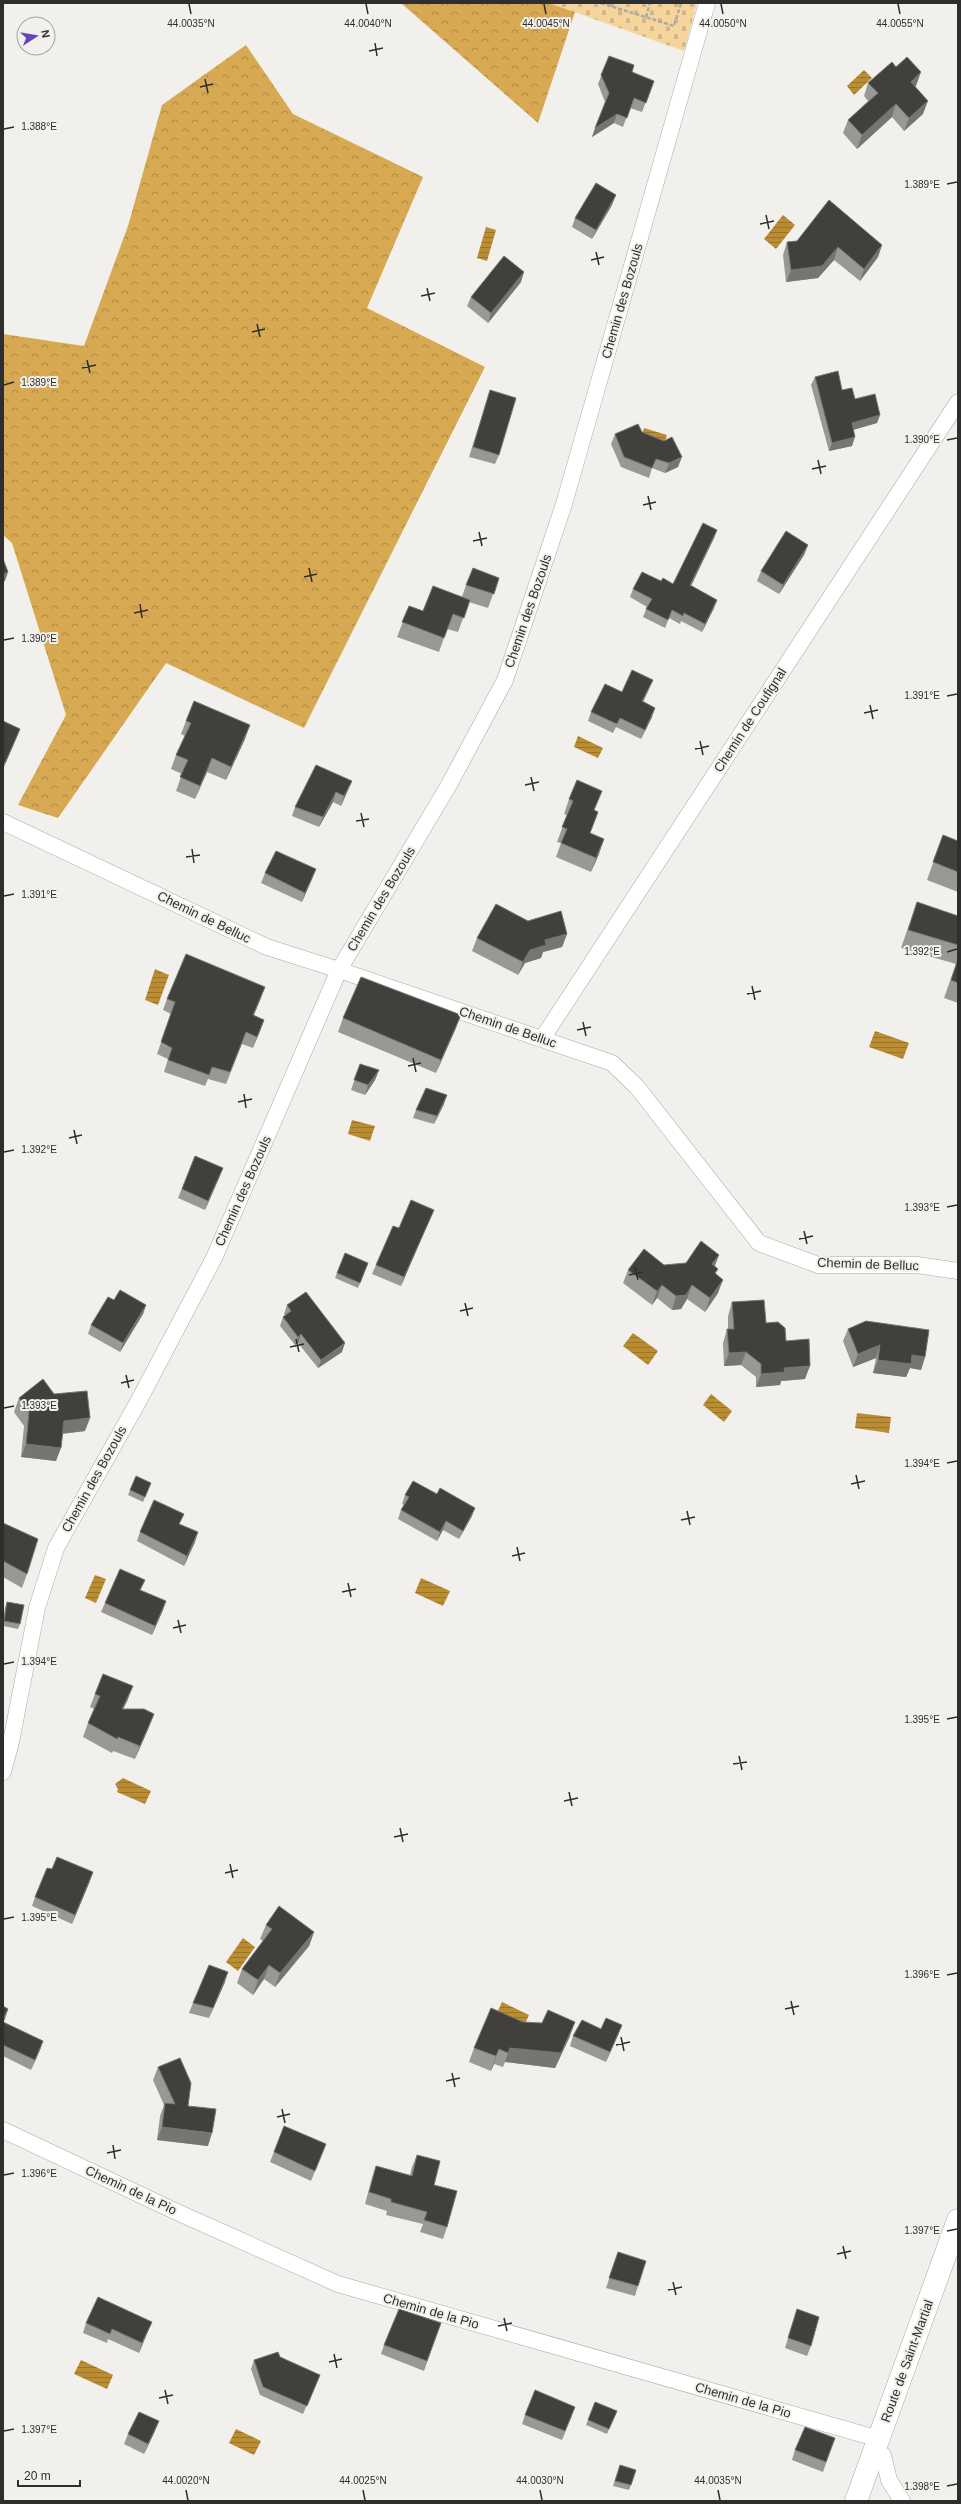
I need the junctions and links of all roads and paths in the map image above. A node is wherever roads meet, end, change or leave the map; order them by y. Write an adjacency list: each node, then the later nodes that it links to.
1 (602, 3): 5 (path)
2 (650, 3): 6 (path)
3 (681, 3): 6 (path)
4 (707, 3): 9 (street, Chemin des Bozouls)
5 (612, 5): 6 (path)
6 (646, 17)
7 (958, 402): 10 (street, Chemin de Coufignal)
8 (3, 822): 9 (street, Chemin de Belluc)
9 (339, 970): 10 (street, Chemin de Belluc); 12 (street, Chemin des Bozouls)
10 (542, 1039): 11 (street, Chemin de Belluc)
11 (958, 1271)
12 (3, 1772)
13 (3, 2130): 15 (street, Chemin de la Pio)
14 (958, 2220): 15 (main road, Route de Saint-Martial)
15 (877, 2446): 16 (main road, Route de Saint-Martial); 17 (street)
16 (856, 2501)
17 (902, 2501)

